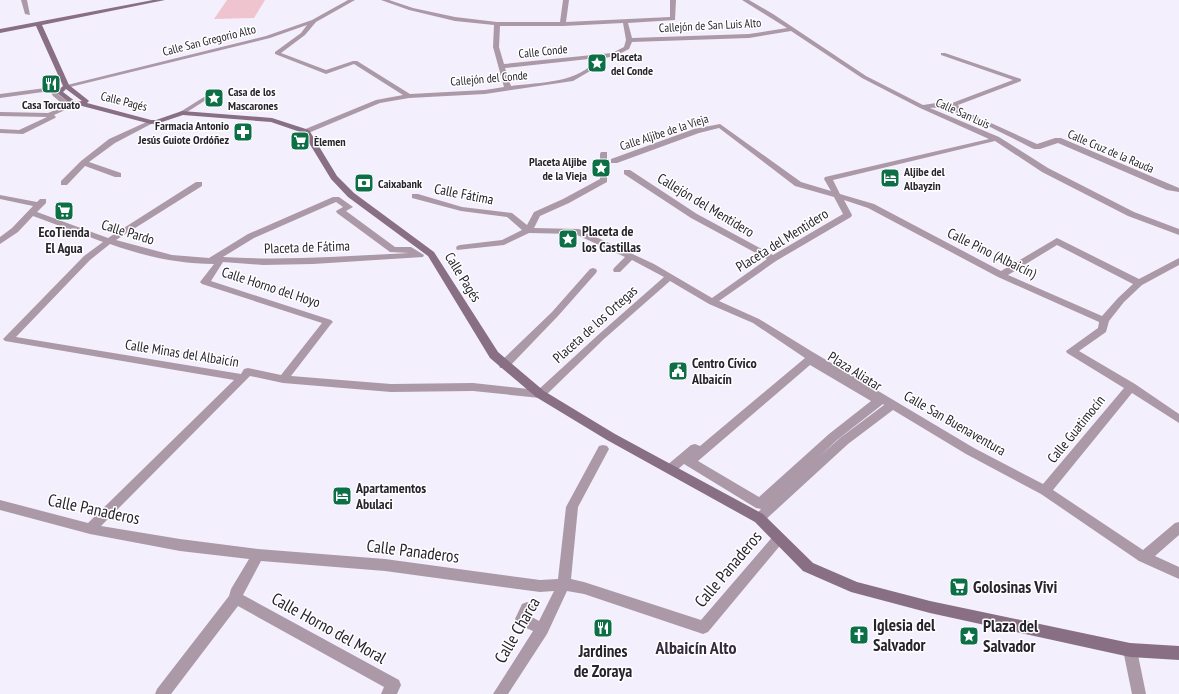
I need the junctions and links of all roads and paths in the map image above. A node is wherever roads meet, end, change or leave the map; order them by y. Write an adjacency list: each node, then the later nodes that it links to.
1 (24, 0): 8 (street)
2 (162, 0): 13 (street)
3 (352, 0): 9 (street, Calle San Gregorio Alto)
4 (384, 0): 11 (street)
5 (566, 0): 12 (street)
6 (673, 0): 10 (street)
7 (745, 0): 14 (street, Calle San Luis)
8 (28, 14)
9 (314, 21): 20 (street, Calle San Gregorio Alto); 23 (street)
10 (625, 21): 12 (street); 16 (street)
11 (497, 24): 12 (street); 19 (street)
12 (563, 24)
13 (39, 25): 15 (street); 20 (street, Calle Pagés)
14 (792, 30): 16 (street, Callejón de San Luis Alto); 26 (street, Calle San Luis)
15 (0, 31)
16 (629, 40): 18 (street)
17 (944, 54): 27 (street)
18 (603, 56): 19 (street, Calle Conde); 21 (street, Callejón del Conde)
19 (502, 66): 21 (street)
20 (66, 86): 25 (street, Calle Pagés); 25 (street, Calle Pagés)
21 (508, 89): 23 (street, Callejón del Conde)
22 (0, 96): 29 (street)
23 (409, 96): 32 (street, Callejón del Conde)
24 (206, 98): 28 (street, Calle Pagés)
25 (82, 104): 30 (street, Calle Pagés); 31 (street)
26 (922, 107): 27 (street, Calle Cruz de la Rauda); 33 (street, Calle San Luis)
27 (958, 110): 42 (street, Calle Cruz de la Rauda)
28 (182, 113): 30 (street, Calle Pagés); 32 (street, Calle Pagés)
29 (0, 114)
30 (151, 122): 36 (street)
31 (0, 131)
32 (306, 132): 65 (street, Calle Pagés)
33 (996, 139): 43 (street, Placeta del Mentidero); 49 (street, Calle San Luis)
34 (604, 154): 48 (street)
35 (614, 161): 41 (street, Calle Aljibe de la Vieja)
36 (84, 163): 38 (street); 39 (street)
37 (627, 172): 54 (street, Callejón del Mentidero)
38 (118, 175)
39 (64, 183)
40 (198, 184): 51 (street)
41 (798, 184): 43 (street, Placeta del Mentidero)
42 (1179, 190)
43 (836, 195): 46 (street, Placeta del Mentidero); 54 (street, Placeta del Mentidero)
44 (415, 196): 48 (street, Calle Fátima)
45 (0, 197): 47 (street)
46 (871, 206): 59 (street, Calle Pino (Albaicín))
47 (31, 213): 50 (street); 51 (street, Calle Pardo)
48 (528, 230): 52 (street); 53 (street)
49 (1179, 232)
50 (0, 241)
51 (109, 241): 55 (street, Calle Pardo); 66 (street, Calle Minas del Albaicín)
52 (460, 248)
53 (631, 256): 57 (street); 60 (street, Calle San Buenaventura)
54 (773, 259): 62 (street, Placeta del Mentidero)
55 (220, 260): 55 (street, Placeta de Fátima); 67 (street, Calle Horno del Hoyo)
56 (1179, 261): 61 (street)
57 (617, 270)
58 (593, 271): 65 (street)
59 (1001, 275): 61 (street); 63 (street, Calle Pino (Albaicín))
60 (670, 277): 62 (street, Calle San Buenaventura); 69 (street, Placeta de los Ortegas)
61 (1140, 283): 63 (street)
62 (712, 302): 64 (street, Calle San Buenaventura)
63 (1104, 320): 68 (street)
64 (807, 354): 70 (street, Calle San Buenaventura); 74 (street, Plaza Aliatar)
65 (504, 365): 69 (street, Calle Pagés)
66 (243, 378): 67 (street, Calle Minas del Albaicín); 79 (street)
67 (284, 379): 69 (street, Calle Minas del Albaicín)
68 (1131, 387): 71 (street); 75 (street, Calle Guatimocín)
69 (540, 394): 74 (street, Calle Pagés)
70 (893, 404): 75 (street, Calle San Buenaventura); 77 (street, Plaza Aliatar)
71 (1179, 419)
72 (602, 449): 84 (street)
73 (689, 462): 73 (street, Plaza Aliatar)
74 (670, 469): 77 (street)
75 (1045, 491): 82 (street, Calle San Buenaventura)
76 (0, 506): 79 (street, Calle Panaderos)
77 (760, 518): 80 (street)
78 (1179, 527): 82 (street)
79 (90, 529): 81 (street, Calle Panaderos)
80 (778, 538): 84 (street, Calle Panaderos); 88 (street)
81 (258, 555): 84 (street, Calle Panaderos); 85 (street)
82 (1144, 557): 83 (street, Calle San Buenaventura)
83 (1179, 573)
84 (564, 584): 87 (street, Calle Charca)
85 (236, 598): 90 (street); 91 (street, Calle Horno del Moral)
86 (527, 608): 87 (street)
87 (542, 629): 92 (street, Calle Charca)
88 (1130, 650): 89 (street); 93 (street)
89 (1179, 653)
90 (162, 694)
91 (388, 694)
92 (500, 694)
93 (1140, 694)

